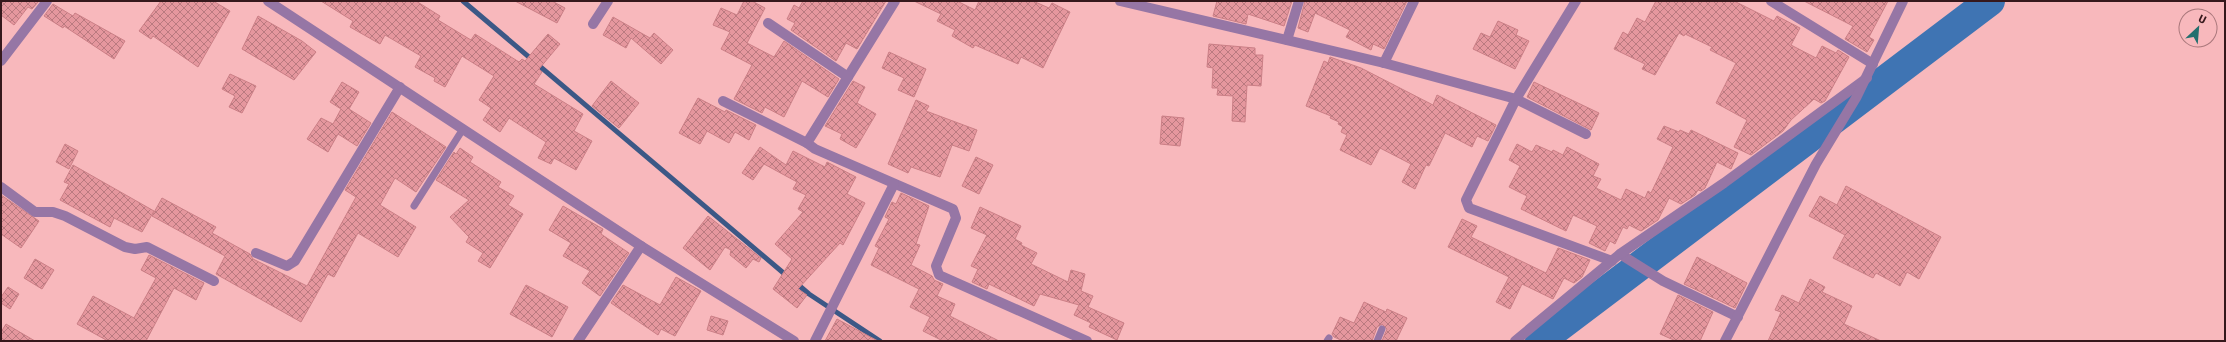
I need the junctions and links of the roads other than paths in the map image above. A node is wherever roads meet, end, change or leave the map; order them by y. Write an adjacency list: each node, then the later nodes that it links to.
1 (47, 1): 14 (street)
2 (268, 1): 19 (street)
3 (608, 1): 12 (street)
4 (895, 1): 17 (street)
5 (1120, 1): 13 (street)
6 (1299, 1): 13 (street)
7 (1414, 1): 15 (street)
8 (1576, 1): 20 (street)
9 (1771, 1): 16 (street)
10 (1903, 1): 16 (street)
11 (768, 23): 17 (street)
12 (593, 24)
13 (1287, 40): 15 (street)
14 (1, 61)
15 (1384, 63): 20 (street)
16 (1873, 64): 18 (street)
17 (848, 77): 24 (street)
18 (1867, 78): 30 (street); 32 (street)
19 (400, 87): 22 (street); 29 (street)
20 (1516, 99): 23 (street); 30 (street)
21 (723, 101): 24 (street)
22 (462, 129): 27 (lane); 28 (street)
23 (1586, 134)
24 (808, 143): 25 (street)
25 (894, 184): 36 (street); 37 (street)
26 (1, 188): 31 (street)
27 (414, 206)
28 (641, 246): 34 (street); 35 (street)
29 (256, 253)
30 (1616, 258): 32 (street); 39 (street)
31 (214, 281)
32 (1738, 317): 40 (street)
33 (1382, 329): 38 (lane)
34 (578, 341)
35 (794, 341)
36 (815, 341)
37 (1087, 341)
38 (1377, 341)
39 (1515, 341)
40 (1725, 341)

